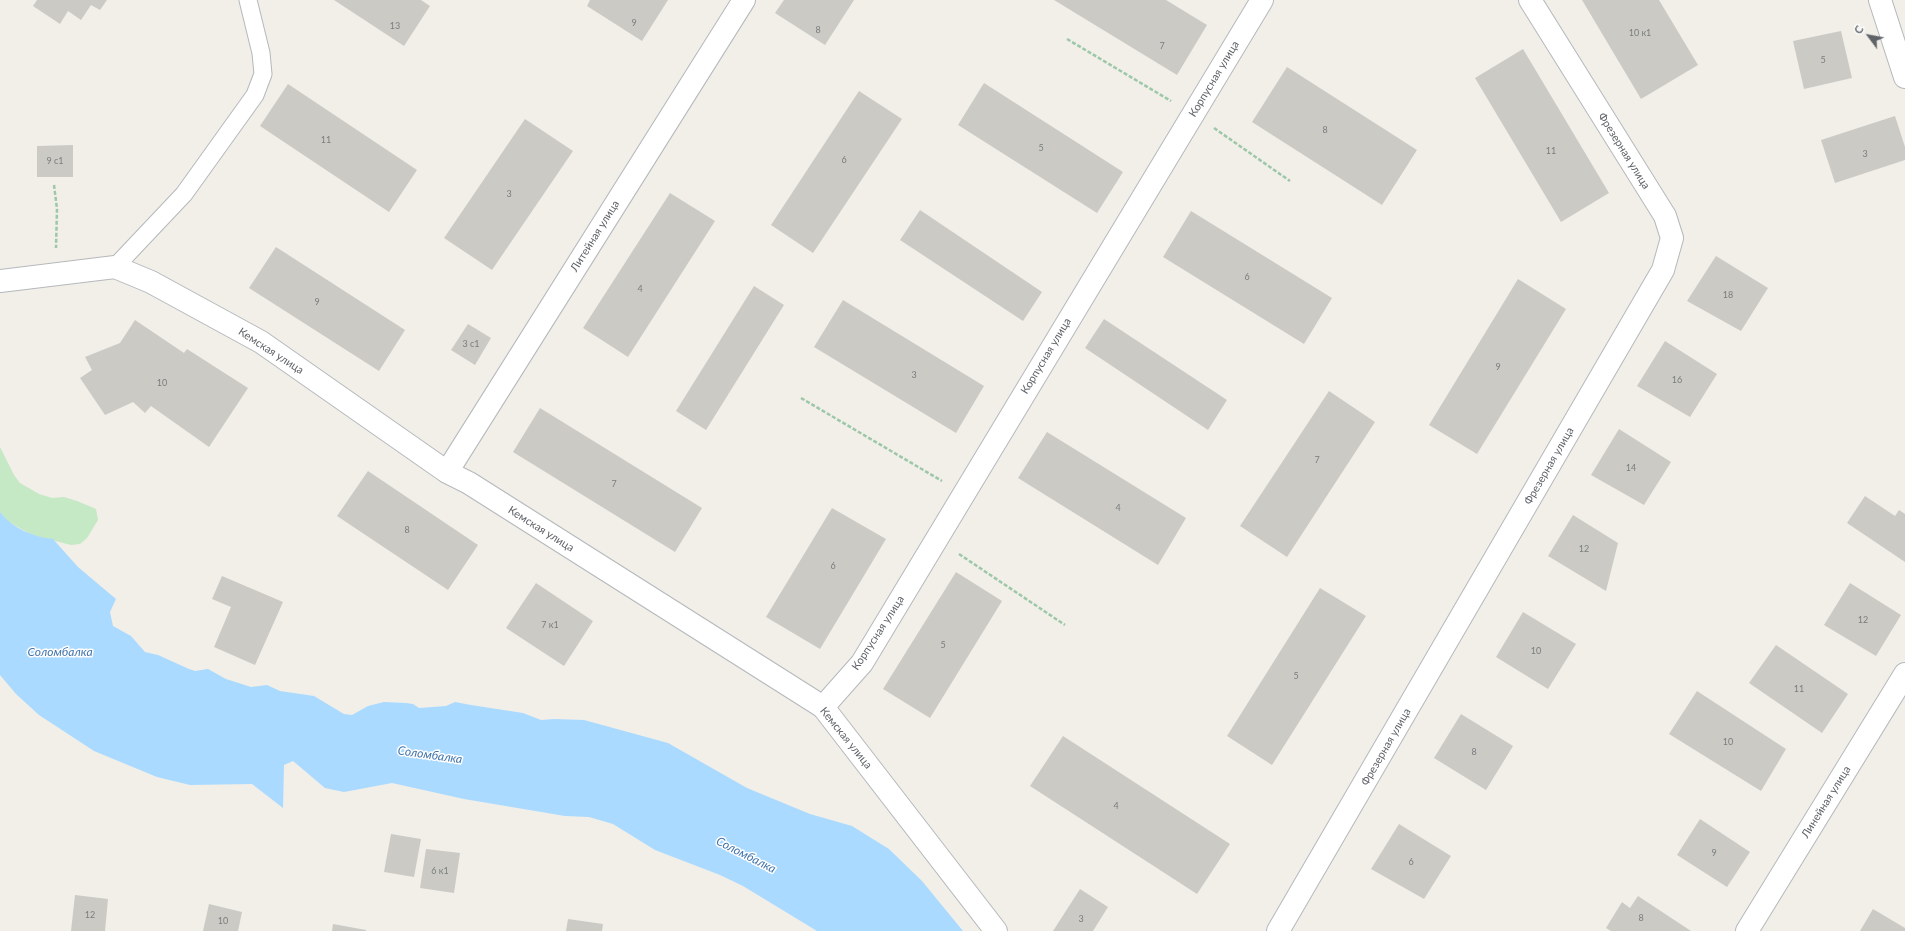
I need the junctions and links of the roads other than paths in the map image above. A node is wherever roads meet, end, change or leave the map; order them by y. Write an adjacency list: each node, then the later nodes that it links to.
1 (248, 0): 7 (lane)
2 (744, 0): 9 (street, Литейная улица)
3 (1262, 0): 11 (street, Корпусная улица)
4 (1530, 0): 13 (street, Фрезерная улица)
5 (1880, 0): 6 (street)
6 (1905, 77)
7 (115, 267): 8 (street, Кемская улица); 9 (street, Кемская улица)
8 (0, 281)
9 (447, 472): 11 (street, Кемская улица)
10 (1905, 674): 14 (street, Линейная улица)
11 (824, 706): 12 (street, Кемская улица)
12 (996, 931)
13 (1278, 931)
14 (1747, 931)

